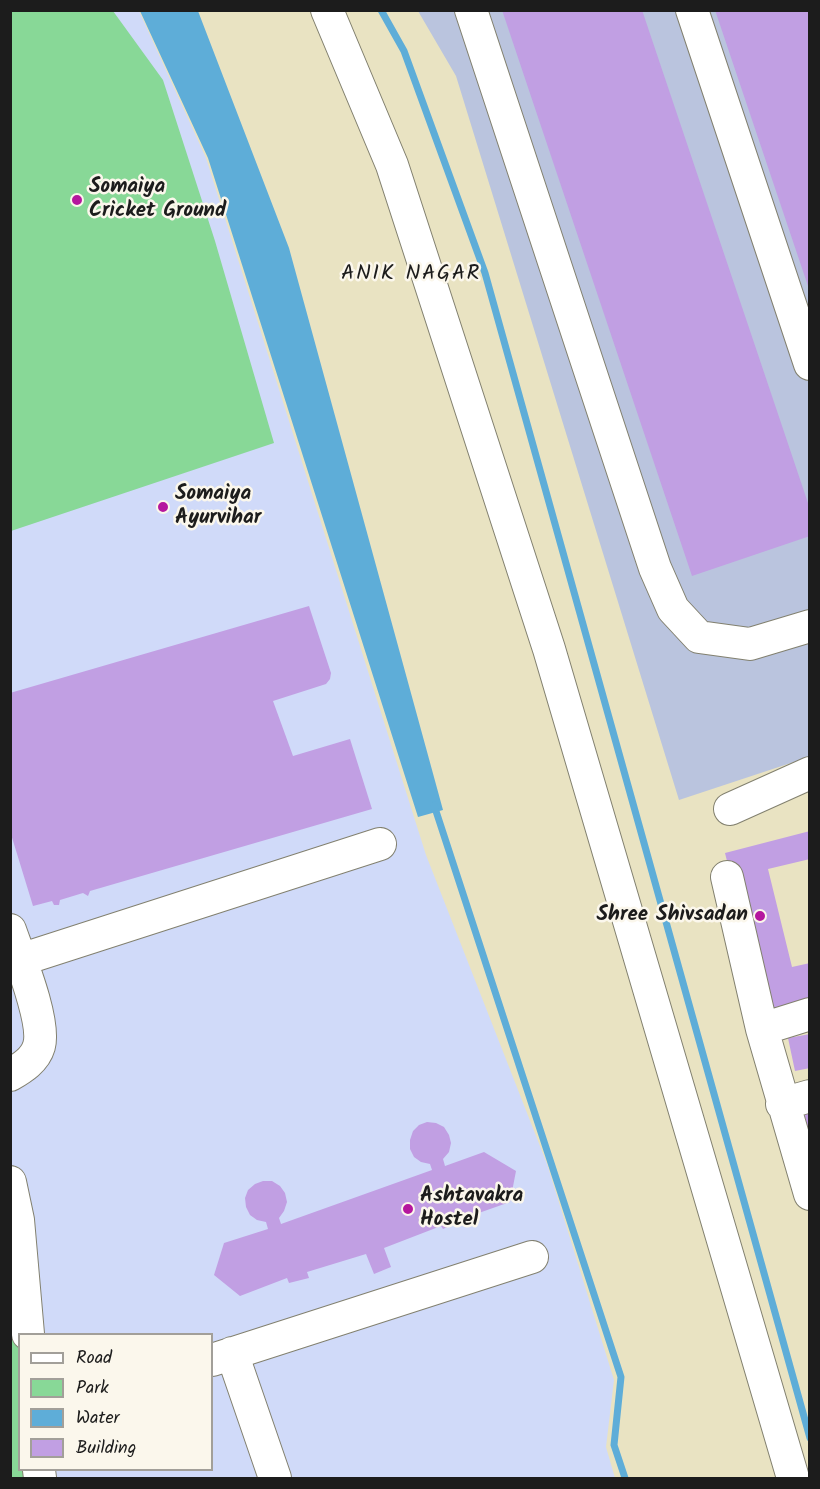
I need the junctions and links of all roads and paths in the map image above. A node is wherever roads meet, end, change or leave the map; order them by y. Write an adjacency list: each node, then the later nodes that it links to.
1 (327, 10): 22 (street)
2 (471, 10): 5 (street)
3 (692, 10): 4 (street)
4 (810, 364)
5 (810, 626)
6 (810, 773): 7 (street)
7 (730, 809)
8 (380, 844): 11 (street)
9 (727, 877): 13 (street)
10 (10, 930): 11 (street)
11 (20, 960): 14 (street)
12 (810, 1014): 13 (street)
13 (762, 1029): 15 (street)
14 (10, 1075)
15 (796, 1100): 17 (street)
16 (10, 1182): 19 (street)
17 (810, 1194)
18 (532, 1257): 20 (street)
19 (28, 1333)
20 (222, 1356): 21 (street)
21 (275, 1479)
22 (793, 1479)

